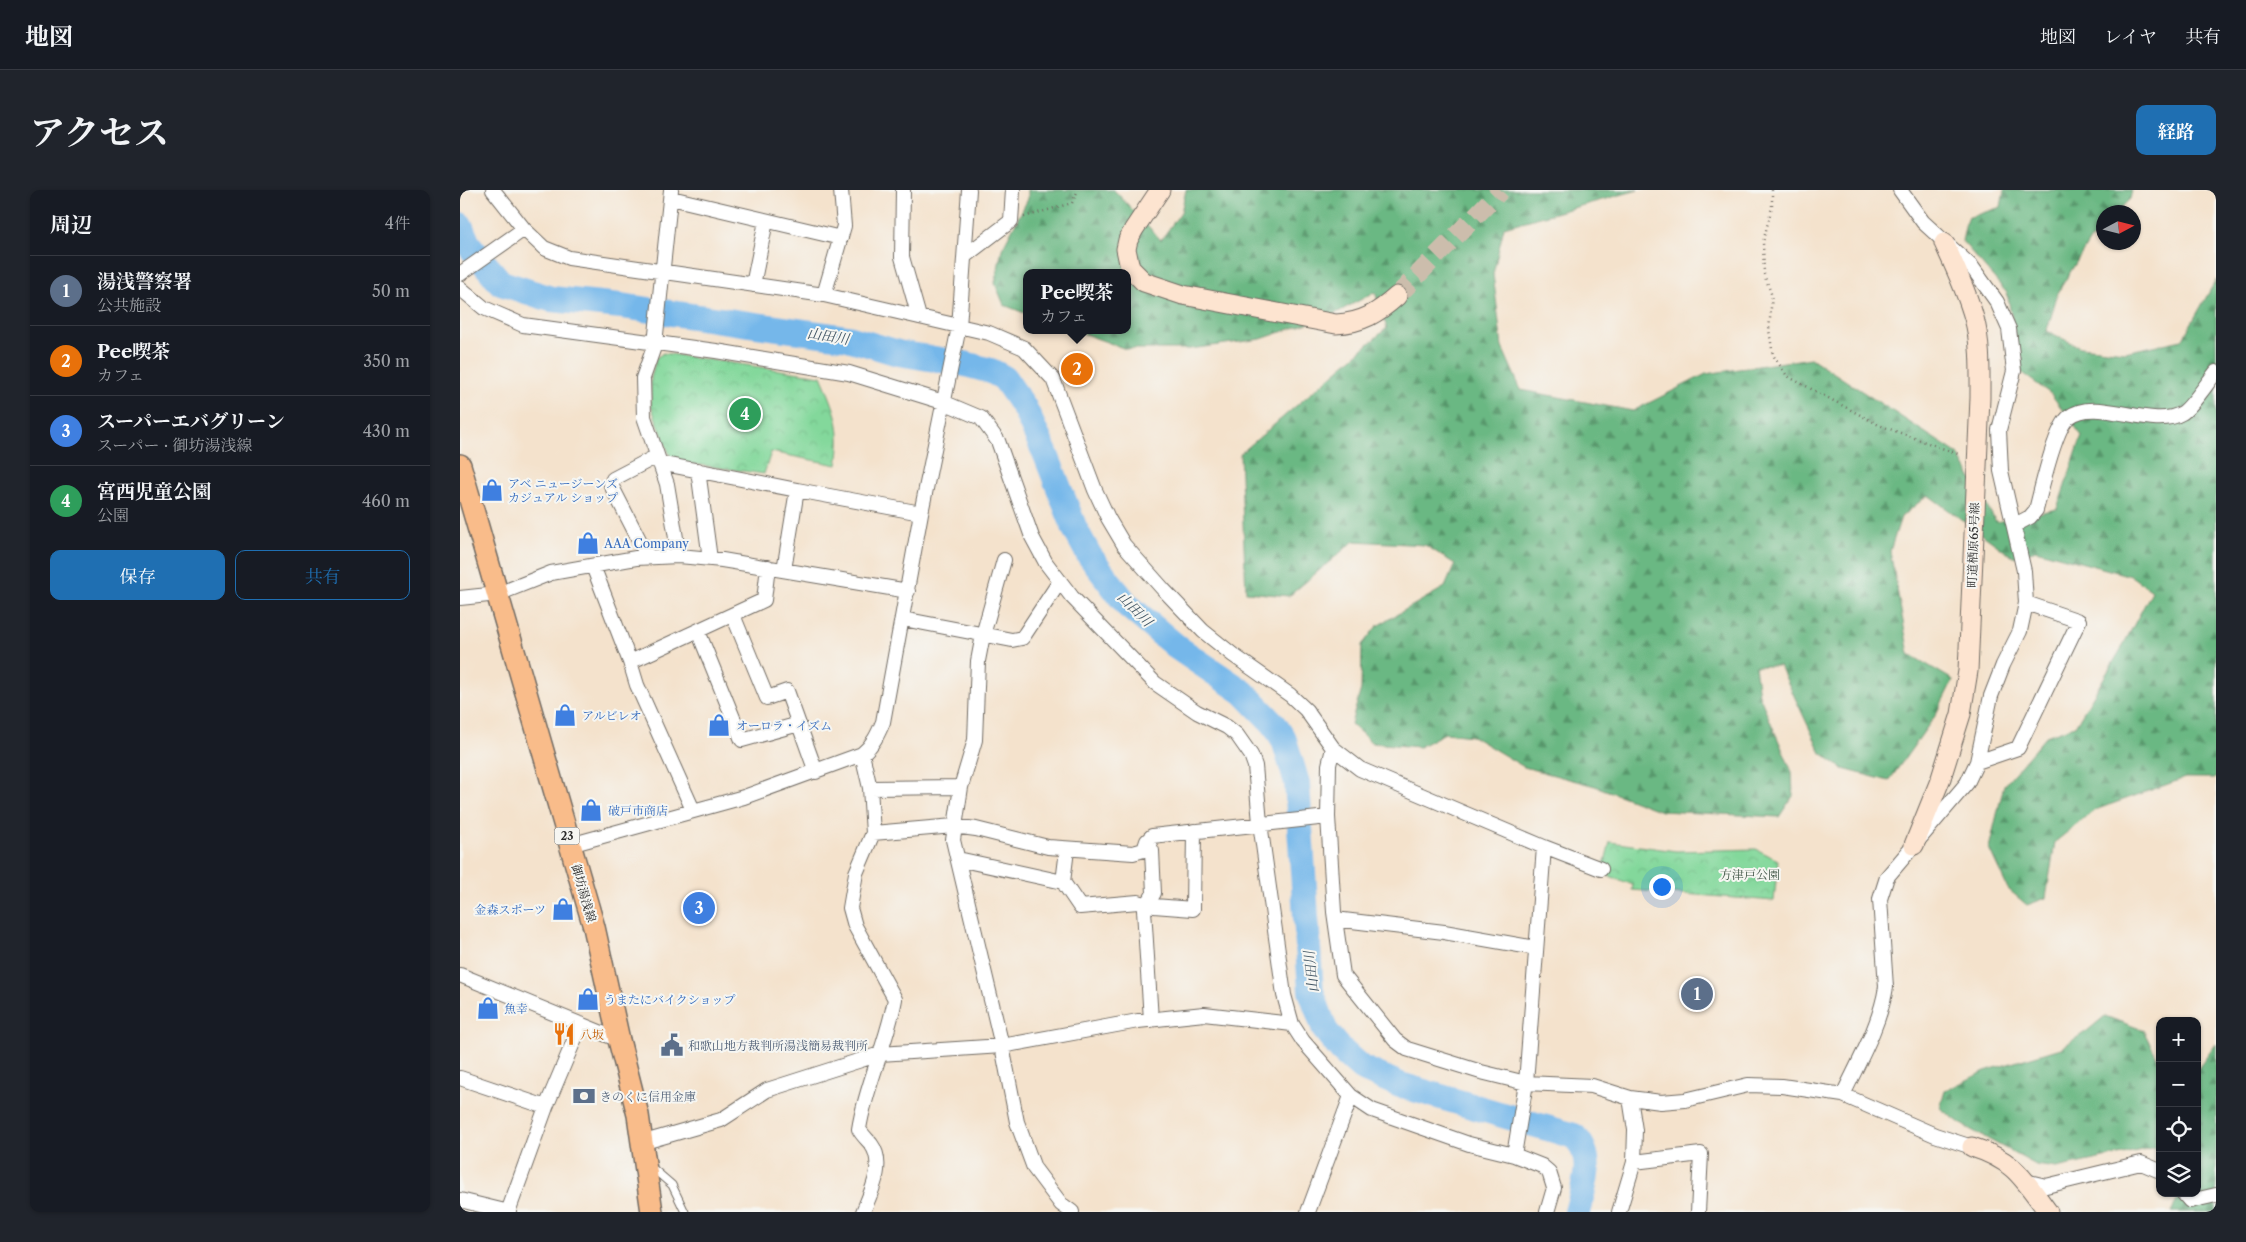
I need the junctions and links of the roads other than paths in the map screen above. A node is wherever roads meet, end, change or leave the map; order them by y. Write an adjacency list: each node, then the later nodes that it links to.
1 (493, 190): 10 (street)
2 (841, 190): 11 (street)
3 (903, 190): 20 (street)
4 (969, 190): 13 (street)
5 (1013, 190): 13 (street)
6 (1160, 190): 19 (street)
7 (1900, 190): 12 (street)
8 (671, 194): 9 (street); 15 (street)
9 (766, 221): 11 (street); 16 (street)
10 (524, 229): 14 (street); 15 (street)
11 (841, 238): 18 (street)
12 (1944, 243): 30 (street); 63 (street, 町道栖原65号線)
13 (965, 256): 21 (street)
14 (462, 272)
15 (662, 277): 16 (street); 22 (street)
16 (753, 285): 18 (street)
17 (460, 288): 22 (street)
18 (824, 295): 20 (street)
19 (1397, 296)
20 (919, 317): 21 (street)
21 (959, 327): 24 (street); 49 (street)
22 (655, 340): 24 (street); 25 (street)
23 (2216, 372): 30 (street)
24 (945, 397): 29 (street); 38 (street)
25 (658, 459): 27 (street); 31 (street); 32 (street)
26 (460, 465): 40 (main road, 御坊湯浅線 / 23)
27 (698, 470): 28 (street); 33 (street)
28 (797, 490): 29 (street); 37 (street)
29 (921, 513): 39 (street)
30 (2015, 525): 42 (street)
31 (679, 556): 32 (street); 33 (street)
32 (648, 557): 35 (street)
33 (710, 559): 36 (street)
34 (1004, 560): 46 (street)
35 (593, 566): 40 (street); 47 (street)
36 (768, 568): 37 (street); 43 (street)
37 (784, 570): 39 (street)
38 (1060, 582): 46 (street); 57 (street)
39 (908, 591): 44 (street)
40 (498, 594): 41 (street); 62 (main road, 御坊湯浅線 / 23)
41 (460, 598)
42 (2026, 604): 51 (street); 51 (street)
43 (733, 615): 45 (street); 48 (street)
44 (904, 619): 46 (street); 50 (street)
45 (698, 631): 47 (street); 48 (street)
46 (983, 635): 53 (street)
47 (630, 662): 55 (street)
48 (799, 724): 52 (street)
49 (1333, 748): 56 (street); 64 (street)
50 (862, 754): 52 (street); 54 (street)
51 (1977, 762): 63 (street)
52 (816, 772): 55 (street)
53 (961, 787): 54 (street); 58 (street)
54 (870, 788): 60 (street)
55 (693, 810): 62 (street)
56 (1324, 817): 57 (street); 70 (street)
57 (1264, 823): 59 (street); 75 (street)
58 (954, 826): 60 (street); 65 (street); 66 (street)
59 (1194, 831): 61 (street); 69 (street)
60 (873, 833): 78 (street)
61 (1147, 841): 65 (street); 69 (street)
62 (570, 845): 76 (main road, 御坊湯浅線 / 23)
63 (1914, 846): 82 (street)
64 (1544, 847): 67 (street); 71 (street)
65 (1067, 850): 68 (street)
66 (958, 859): 68 (street); 77 (street)
67 (1601, 869)
68 (1062, 882): 69 (street)
69 (1146, 904): 73 (street)
70 (1335, 918): 71 (street); 80 (street)
71 (1536, 948): 80 (street)
72 (460, 975): 74 (street)
73 (1151, 1020): 75 (street); 77 (street)
74 (581, 1024): 76 (street); 84 (street)
75 (1292, 1024): 81 (street)
76 (619, 1040): 87 (main road, 御坊湯浅線 / 23)
77 (1002, 1046): 78 (street); 98 (street)
78 (880, 1054): 87 (street); 97 (street)
79 (460, 1078): 84 (street)
80 (1525, 1089): 83 (street); 86 (street)
81 (1351, 1096): 86 (street); 99 (street)
82 (1843, 1096): 83 (street); 85 (street)
83 (1630, 1098): 88 (street)
84 (546, 1107): 94 (street)
85 (1972, 1147): 90 (street)
86 (1515, 1149): 100 (street)
87 (642, 1152): 95 (main road, 御坊湯浅線 / 23); 96 (lane)
88 (1634, 1162): 101 (street); 102 (street)
89 (2156, 1170): 90 (street)
90 (2025, 1181): 103 (street)
91 (2216, 1195): 92 (street)
92 (2186, 1197)
93 (460, 1200): 94 (street)
94 (508, 1212)
95 (652, 1212)
96 (685, 1212)
97 (863, 1212)
98 (1072, 1212)
99 (1308, 1212)
100 (1547, 1212)
101 (1619, 1212)
102 (1698, 1212)
103 (2048, 1212)

